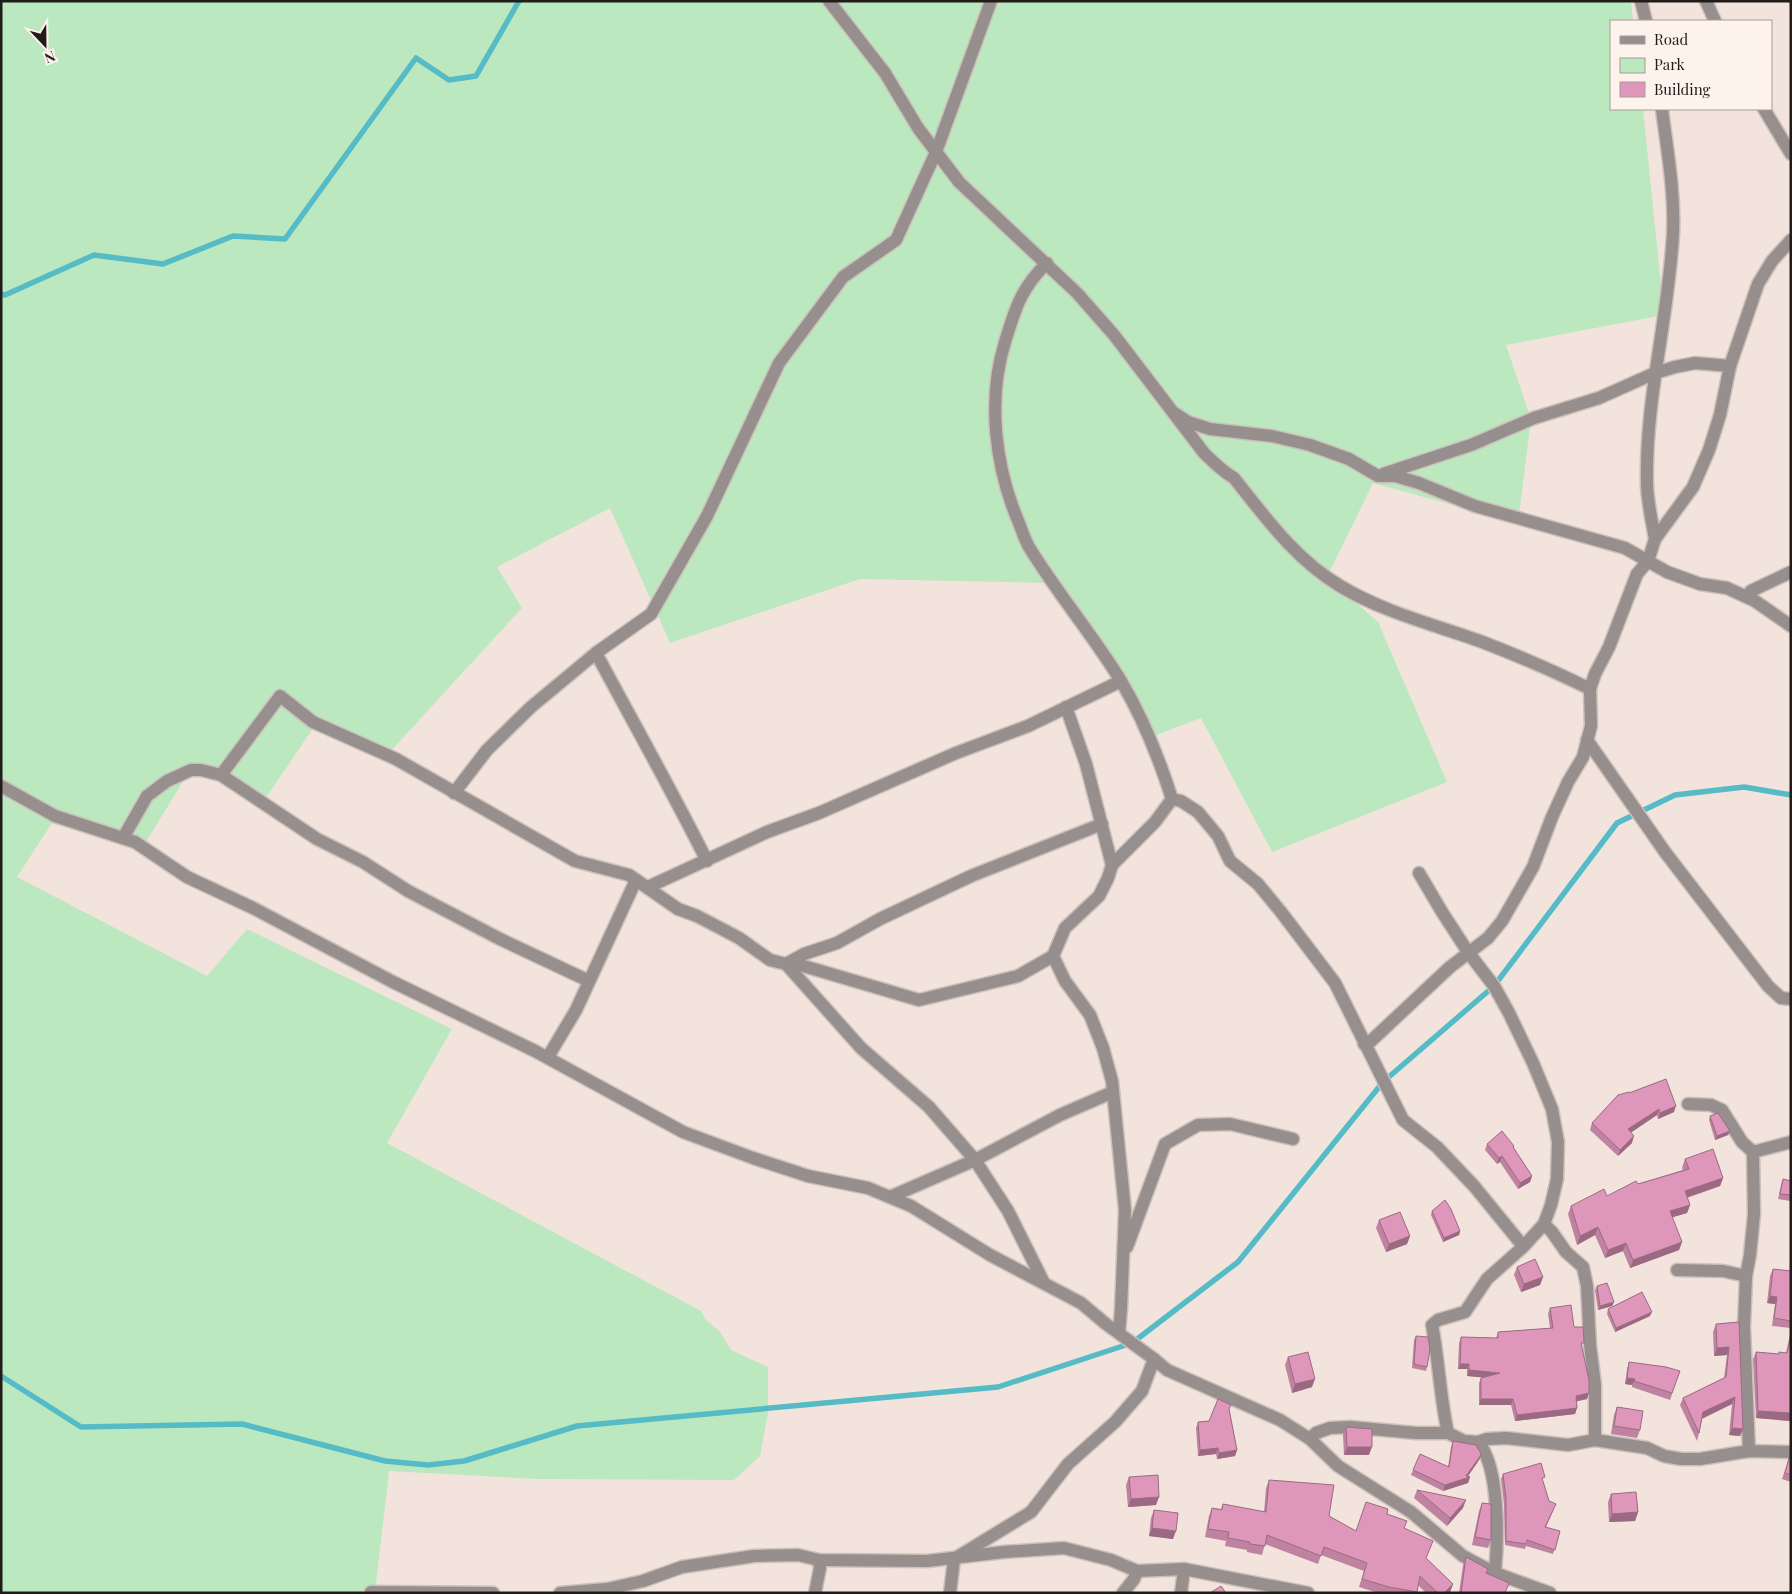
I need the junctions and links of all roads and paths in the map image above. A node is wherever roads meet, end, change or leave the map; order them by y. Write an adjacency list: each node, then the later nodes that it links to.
1 (829, 1): 9 (street)
2 (991, 1): 9 (street)
3 (1641, 1): 5 (street)
4 (1706, 1): 6 (street)
5 (1646, 20)
6 (1715, 20)
7 (1662, 110): 14 (street)
8 (1765, 110): 10 (street)
9 (936, 152): 12 (street); 22 (street)
10 (1791, 154)
11 (1791, 240): 13 (street)
12 (1047, 263): 15 (street); 23 (street)
13 (1730, 366): 14 (street); 17 (street)
14 (1655, 373): 16 (street); 17 (street)
15 (1175, 414): 16 (street); 24 (street)
16 (1378, 476): 18 (street)
17 (1655, 539): 18 (street)
18 (1648, 561): 20 (street); 24 (street)
19 (1791, 572): 20 (street)
20 (1747, 597): 21 (street)
21 (1791, 626)
22 (596, 653): 29 (street); 33 (street)
23 (1121, 681): 25 (street); 30 (street)
24 (1590, 689): 26 (street)
25 (1066, 707): 31 (street); 33 (street)
26 (1587, 740): 38 (street); 42 (street)
27 (221, 775): 29 (street); 32 (street); 41 (street)
28 (1, 786): 32 (street)
29 (454, 793): 36 (street)
30 (1172, 799): 34 (street); 43 (street)
31 (1102, 824): 34 (street); 40 (street)
32 (123, 838): 44 (street)
33 (707, 861): 37 (street)
34 (1112, 865): 39 (street)
35 (1419, 873): 38 (street)
36 (636, 880): 37 (street); 41 (street)
37 (648, 888): 40 (street)
38 (1468, 952): 43 (street); 52 (street)
39 (1053, 956): 40 (street); 45 (street)
40 (788, 963): 50 (street)
41 (589, 981): 44 (street)
42 (1791, 999)
43 (1364, 1044): 53 (street)
44 (548, 1058): 51 (street)
45 (1113, 1092): 50 (street); 54 (street)
46 (1688, 1104): 49 (street)
47 (1294, 1139): 54 (street)
48 (1791, 1142): 49 (street)
49 (1753, 1152): 56 (street)
50 (974, 1160): 51 (street); 57 (street)
51 (890, 1198): 57 (street)
52 (1544, 1224): 53 (street); 62 (street)
53 (1523, 1246): 60 (street)
54 (1123, 1257): 58 (street)
55 (1677, 1270): 56 (street)
56 (1746, 1276): 64 (street)
57 (1044, 1284): 58 (street)
58 (1119, 1333): 59 (street)
59 (1154, 1359): 61 (street); 66 (street)
60 (1448, 1433): 61 (street); 63 (street)
61 (1310, 1439): 70 (street)
62 (1595, 1440): 63 (street); 64 (street)
63 (1478, 1442): 70 (street)
64 (1750, 1451): 65 (street)
65 (1791, 1452)
66 (954, 1559): 67 (street); 69 (street); 76 (street)
67 (819, 1560): 71 (street); 75 (street)
68 (1184, 1568): 69 (street); 78 (street); 79 (street)
69 (1138, 1571): 77 (street)
70 (1495, 1572): 80 (street)
71 (608, 1591): 74 (street)
72 (371, 1592): 73 (street)
73 (493, 1593)
74 (560, 1593)
75 (815, 1593)
76 (950, 1593)
77 (1123, 1593)
78 (1180, 1593)
79 (1308, 1593)
80 (1550, 1593)

